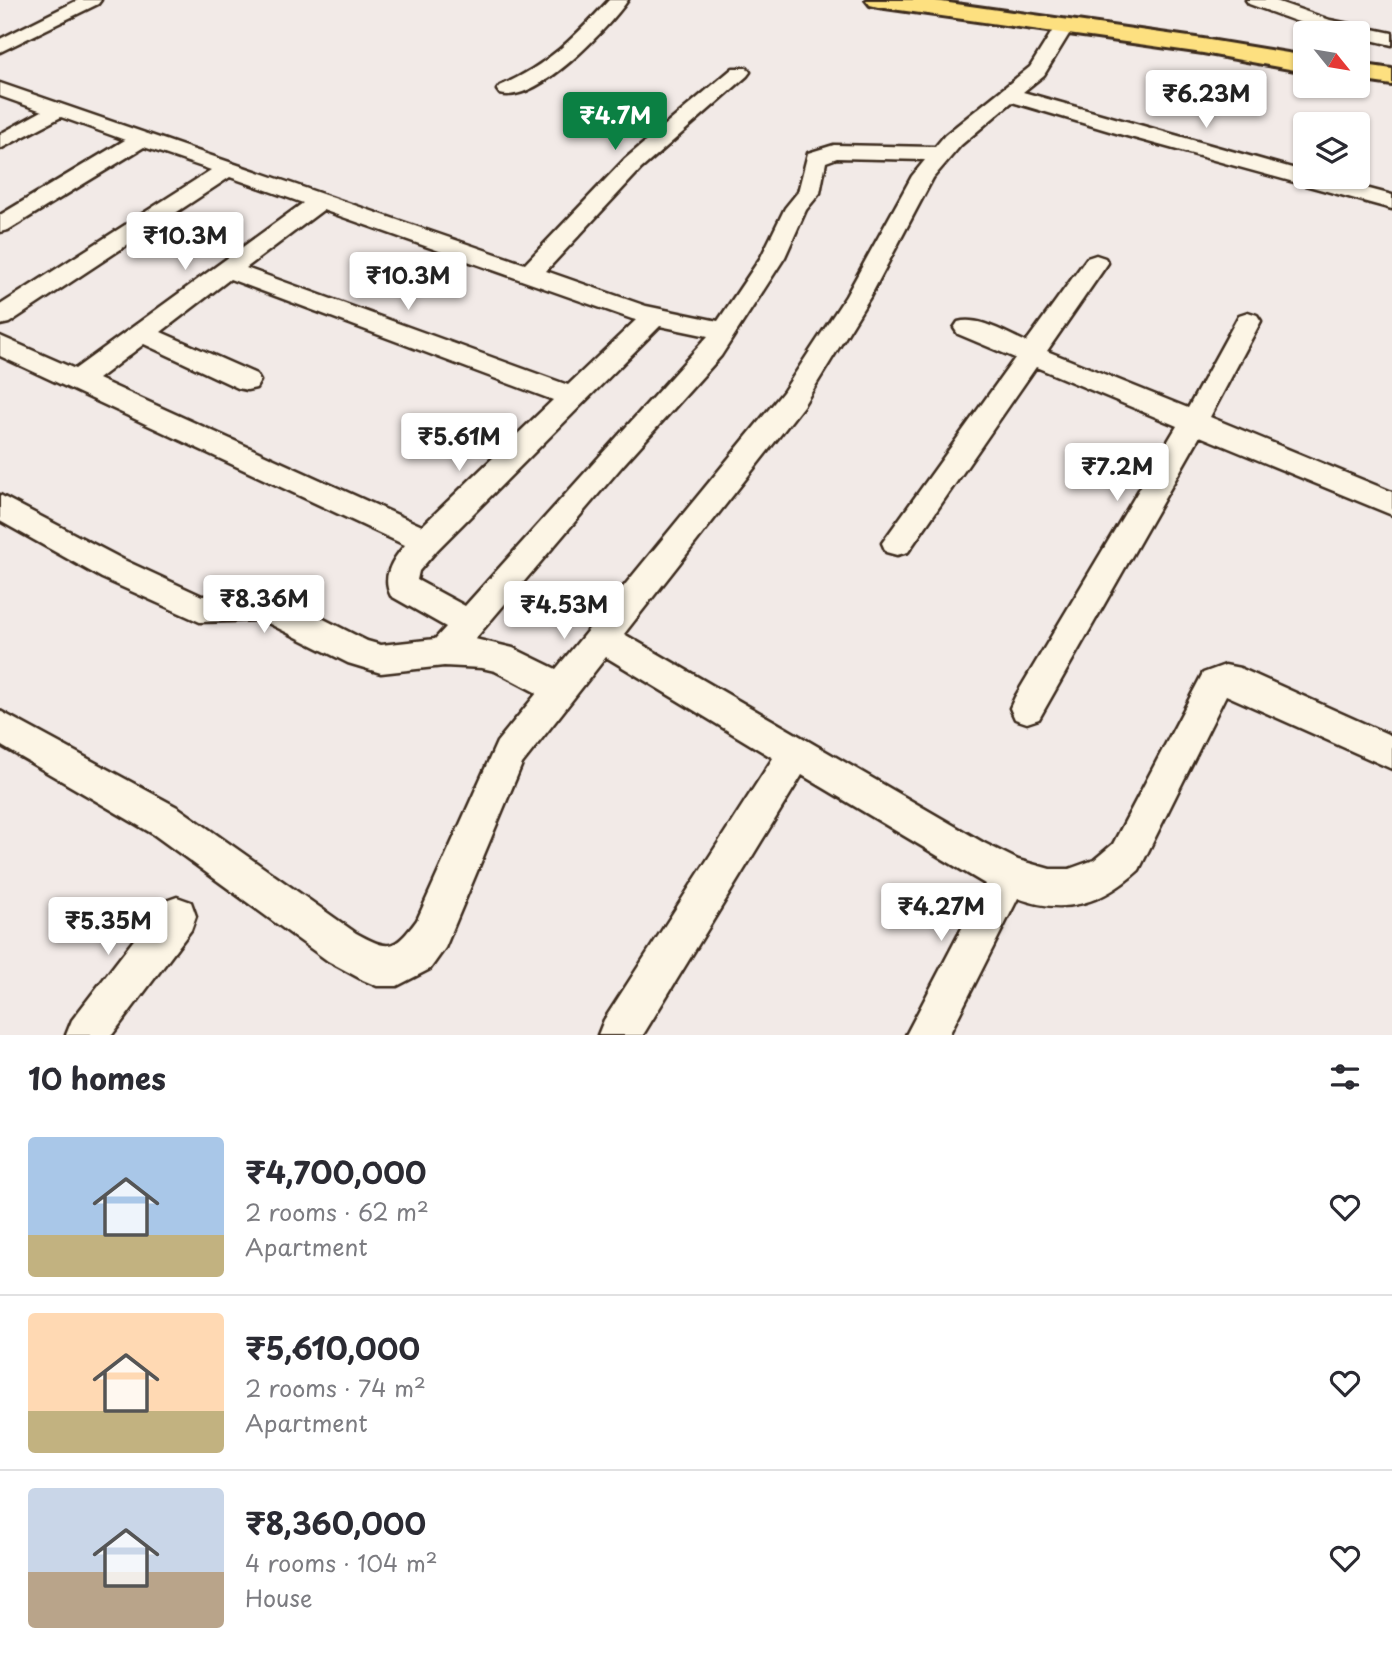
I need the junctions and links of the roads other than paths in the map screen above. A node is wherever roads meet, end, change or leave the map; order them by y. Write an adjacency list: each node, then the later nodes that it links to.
1 (92, 0): 7 (street)
2 (619, 0): 13 (street)
3 (878, 0): 5 (main road)
4 (1255, 1): 6 (street)
5 (1065, 26): 8 (main road); 14 (street)
6 (1392, 39)
7 (0, 46)
8 (1293, 62)
9 (740, 72): 25 (street)
10 (1370, 74): 11 (main road)
11 (1392, 77)
12 (0, 89): 15 (street)
13 (507, 90)
14 (1010, 95): 18 (street); 21 (street)
15 (59, 110): 16 (street); 17 (street)
16 (142, 139): 19 (street); 22 (street)
17 (0, 143)
18 (941, 153): 30 (street); 43 (street)
19 (228, 169): 20 (street); 26 (street)
20 (320, 201): 24 (street); 25 (street)
21 (1392, 202)
22 (0, 225)
23 (1096, 263): 33 (street)
24 (228, 270): 31 (street); 36 (street)
25 (529, 274): 27 (street)
26 (0, 317)
27 (654, 317): 30 (street); 36 (street)
28 (1248, 321): 37 (street)
29 (967, 328): 33 (street)
30 (725, 331): 42 (street)
31 (141, 333): 34 (street); 35 (street)
32 (0, 345): 34 (street)
33 (1030, 355): 37 (street); 41 (street)
34 (78, 380): 40 (street)
35 (247, 381)
36 (573, 397): 40 (street)
37 (1194, 422): 38 (street); 46 (street)
38 (1392, 504)
39 (0, 507): 44 (street)
40 (426, 541): 42 (street)
41 (897, 543)
42 (469, 624): 44 (street)
43 (601, 637): 45 (street); 48 (street)
44 (444, 652): 45 (street)
45 (560, 688): 47 (street)
46 (1027, 708)
47 (0, 727)
48 (796, 753): 50 (street); 53 (street)
49 (1392, 754): 50 (street)
50 (1009, 878): 54 (street)
51 (177, 916): 52 (street)
52 (88, 1035)
53 (619, 1035)
54 (928, 1035)

